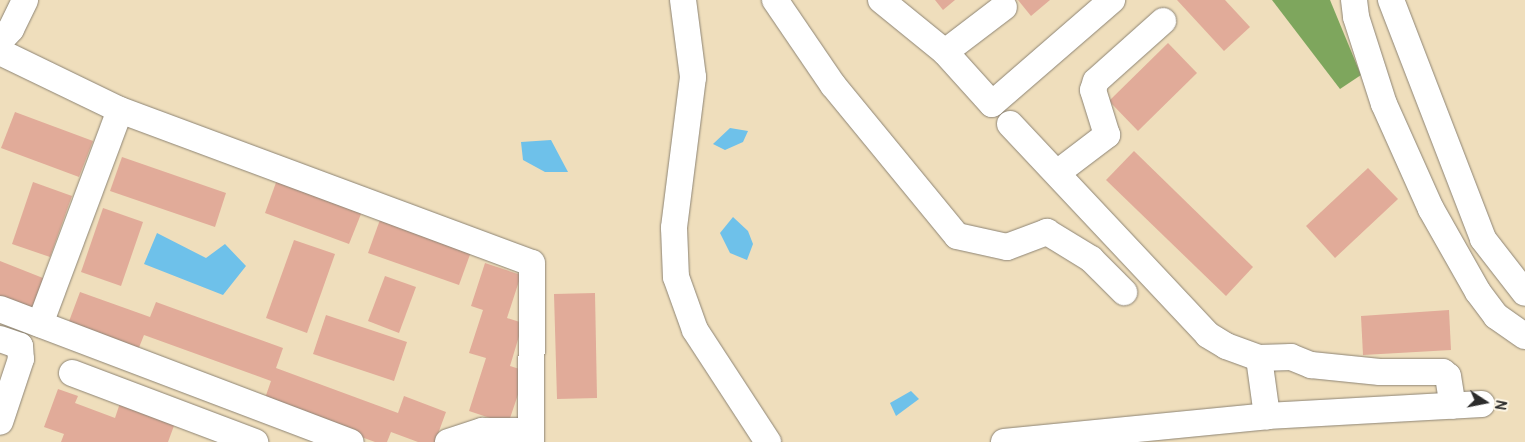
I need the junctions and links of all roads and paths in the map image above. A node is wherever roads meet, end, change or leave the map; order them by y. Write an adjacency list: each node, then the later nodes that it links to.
1 (25, 0): 10 (street)
2 (683, 0): 32 (street)
3 (776, 0): 16 (street)
4 (880, 0): 12 (street)
5 (1112, 0): 12 (street)
6 (1354, 0): 20 (street)
7 (1391, 0): 17 (street)
8 (1004, 7): 12 (street)
9 (1163, 21): 15 (street)
10 (0, 41)
11 (0, 52): 13 (street)
12 (945, 52)
13 (120, 110): 19 (street); 28 (street)
14 (1010, 124): 15 (street)
15 (1057, 174): 22 (street)
16 (1124, 292)
17 (1525, 293)
18 (0, 309): 19 (street)
19 (40, 324): 30 (street)
20 (1525, 336)
21 (0, 339): 27 (street)
22 (1259, 358): 25 (street); 26 (street)
23 (72, 372): 29 (street)
24 (1482, 404): 25 (street)
25 (1453, 406): 26 (street)
26 (1267, 416): 33 (street)
27 (0, 422)
28 (531, 437): 31 (street)
29 (255, 442)
30 (351, 442)
31 (448, 442)
32 (768, 442)
33 (1004, 442)

